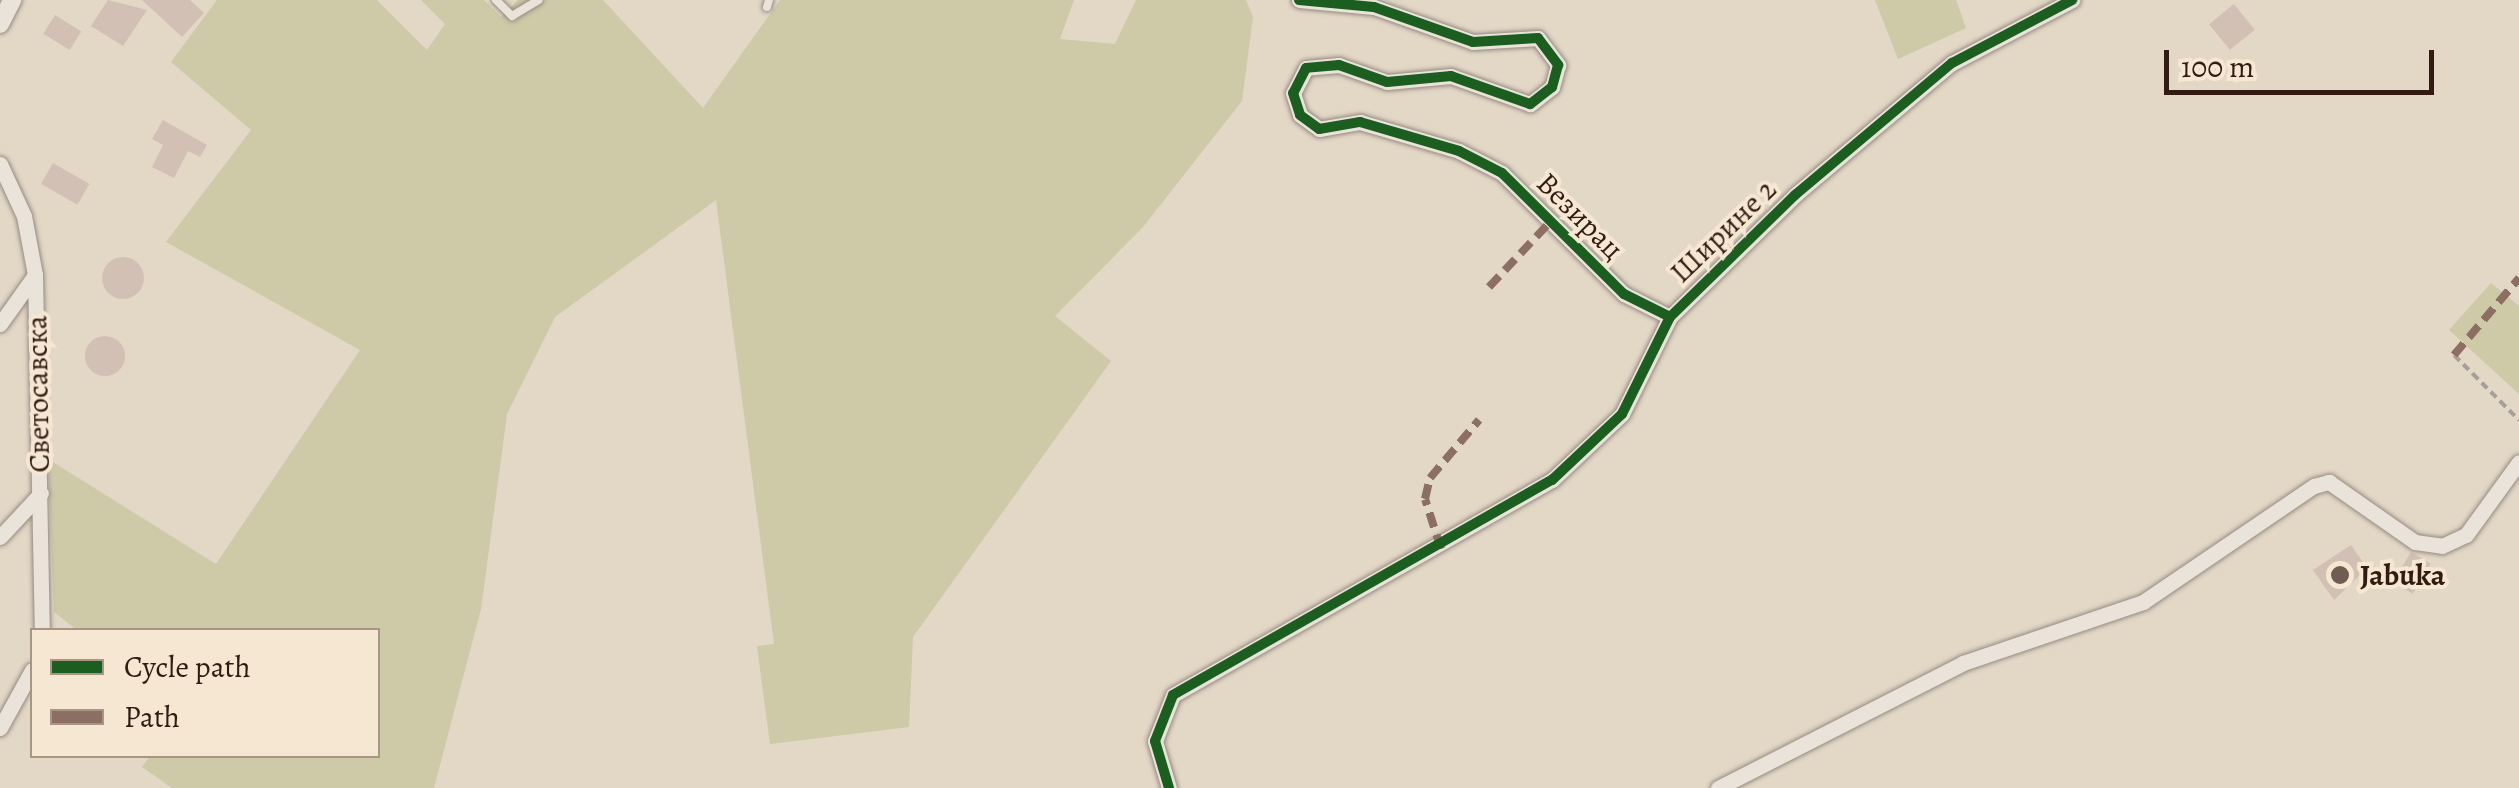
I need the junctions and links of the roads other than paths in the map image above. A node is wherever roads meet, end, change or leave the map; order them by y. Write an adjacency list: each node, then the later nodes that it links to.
1 (12, 0): 6 (street)
2 (496, 0): 3 (lane)
3 (540, 0)
4 (1299, 0): 9 (street, Везирац)
5 (2072, 0): 9 (street, Ширине 2)
6 (0, 24)
7 (0, 164): 8 (street, Светосавска)
8 (36, 275): 10 (street); 12 (street, Светосавска)
9 (1670, 317): 17 (street, Ширине 2)
10 (0, 324)
11 (2519, 462): 18 (street)
12 (41, 492): 13 (street); 14 (street, Светосавска)
13 (0, 537)
14 (42, 628)
15 (30, 674): 16 (street)
16 (0, 728)
17 (1169, 788)
18 (1718, 788)

